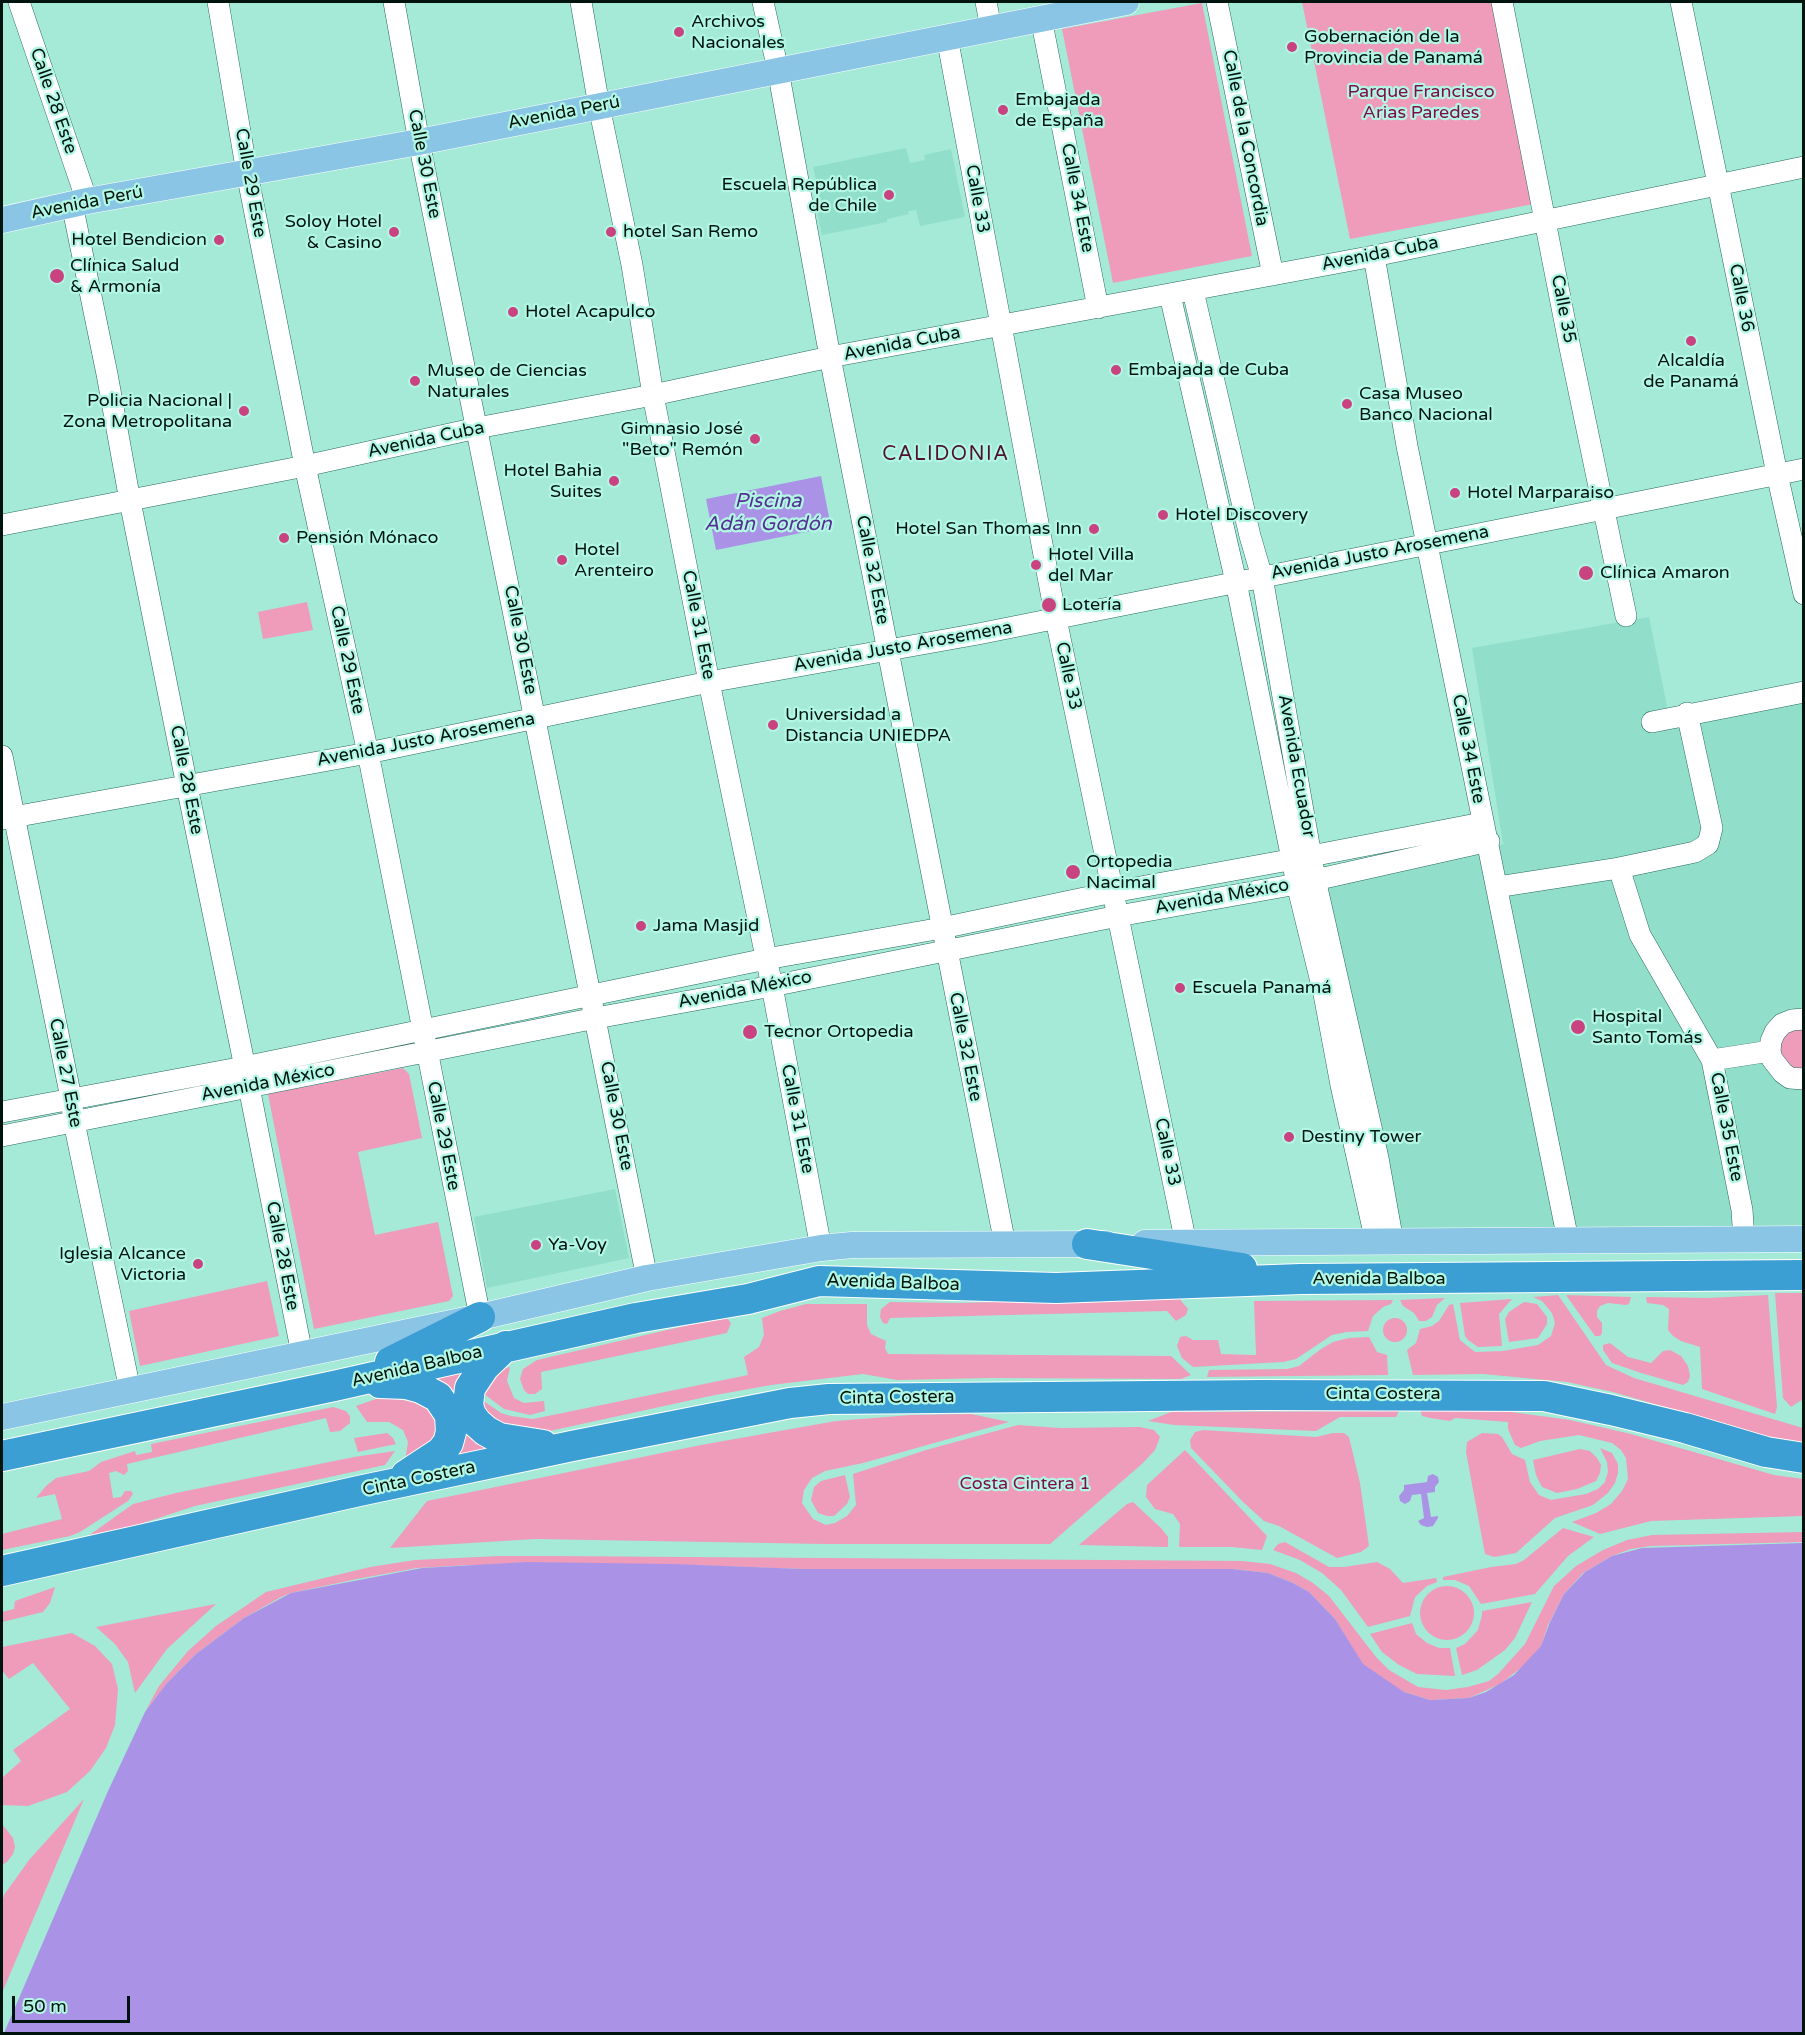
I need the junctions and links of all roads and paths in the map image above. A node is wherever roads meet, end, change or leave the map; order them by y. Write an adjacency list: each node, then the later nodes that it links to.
1 (19, 2): 20 (street, Calle 28 Este)
2 (218, 2): 18 (street, Calle 29 Este)
3 (394, 2): 16 (street, Calle 30 Este)
4 (581, 2): 15 (street, Calle 31 Este)
5 (763, 2): 14 (street, Calle 32 Este)
6 (986, 2): 12 (street)
7 (1126, 2): 11 (main road, Avenida Perú)
8 (1217, 2): 24 (street, Calle de la Concordia)
9 (1502, 2): 21 (street, Calle 35)
10 (1681, 2): 19 (street, Calle 36)
11 (1041, 18): 12 (main road, Avenida Perú); 27 (street, Calle 34 Este)
12 (991, 28): 13 (main road, Avenida Perú)
13 (947, 37): 14 (main road, Avenida Perú); 28 (street, Calle 33)
14 (778, 70): 15 (main road, Avenida Perú); 29 (street, Calle 32 Este)
15 (599, 106): 16 (main road, Avenida Perú); 30 (street, Calle 31 Este)
16 (419, 142): 18 (main road, Avenida Perú); 31 (street, Calle 30 Este)
17 (1803, 167): 19 (street, Avenida Cuba)
18 (248, 173): 20 (main road, Avenida Perú); 32 (street, Calle 29 Este)
19 (1718, 183): 21 (street, Avenida Cuba); 34 (street, Calle 36)
20 (80, 203): 22 (main road, Avenida Perú); 35 (street, Calle 28 Este)
21 (1546, 219): 23 (street, Avenida Cuba); 36 (street, Calle 35)
22 (2, 220)
23 (1374, 256): 24 (street, Avenida Cuba); 38 (street, Calle 34 Este)
24 (1273, 275): 25 (street, Avenida Cuba)
25 (1193, 291): 26 (street, Avenida Cuba); 39 (street, Avenida Ecuador)
26 (1170, 295): 27 (street, Avenida Cuba); 40 (street, Avenida Ecuador)
27 (1098, 308): 28 (street, Avenida Cuba)
28 (1000, 325): 29 (street, Avenida Cuba); 43 (street, Calle 33)
29 (830, 357): 30 (street, Avenida Cuba); 44 (street, Calle 32 Este)
30 (653, 395): 31 (street, Avenida Cuba); 45 (street, Calle 31 Este)
31 (477, 428): 32 (street, Avenida Cuba); 48 (street, Calle 30 Este)
32 (305, 466): 35 (street, Avenida Cuba); 50 (street, Calle 29 Este)
33 (1803, 469): 34 (street, Avenida Justo Arosemena)
34 (1777, 474): 36 (street, Avenida Justo Arosemena); 41 (street, Calle 36)
35 (130, 501): 37 (street, Avenida Cuba); 52 (street, Calle 28 Este)
36 (1604, 509): 38 (street, Avenida Justo Arosemena); 42 (street, Calle 35)
37 (2, 525)
38 (1427, 544): 39 (street, Avenida Justo Arosemena); 54 (street, Calle 34 Este)
39 (1262, 577): 40 (street, Avenida Justo Arosemena); 55 (street, Avenida Ecuador)
40 (1236, 582): 43 (street, Avenida Justo Arosemena); 55 (street, Avenida Ecuador)
41 (1803, 594)
42 (1626, 616)
43 (1056, 619): 44 (street, Avenida Justo Arosemena); 59 (street, Calle 33)
44 (888, 651): 45 (street, Avenida Justo Arosemena); 61 (street, Calle 32 Este)
45 (709, 682): 48 (street, Avenida Justo Arosemena); 63 (street, Calle 31 Este)
46 (1803, 692): 47 (street)
47 (1688, 713): 49 (street); 56 (street)
48 (536, 718): 50 (street, Avenida Justo Arosemena); 65 (street, Calle 30 Este)
49 (1652, 722)
50 (368, 753): 52 (street, Avenida Justo Arosemena); 68 (street, Calle 29 Este)
51 (2, 756): 53 (street, Calle 27 Este)
52 (187, 786): 53 (street, Avenida Justo Arosemena); 72 (street, Calle 28 Este)
53 (7, 818): 74 (street, Calle 27 Este)
54 (1485, 832): 55 (street, Avenida México); 57 (street, Avenida México); 58 (street, Calle 34 Este)
55 (1301, 858): 57 (street, Avenida Ecuador); 59 (street, Avenida México)
56 (1619, 868): 58 (street); 71 (street, Calle 35 Este)
57 (1306, 881): 60 (street, Avenida México); 81 (street, Avenida Ecuador)
58 (1497, 887): 79 (street, Calle 34 Este)
59 (1113, 892): 60 (street, Calle 33); 61 (street, Avenida México)
60 (1118, 916): 62 (street, Avenida México); 82 (street, Calle 33)
61 (942, 928): 62 (street, Calle 32 Este); 63 (street, Avenida México)
62 (946, 951): 64 (street, Avenida México); 83 (street, Calle 32 Este)
63 (766, 959): 64 (street, Calle 31 Este); 65 (street, Avenida México)
64 (772, 986): 66 (street, Avenida México); 85 (street, Calle 31 Este)
65 (591, 994): 66 (street, Calle 30 Este); 68 (street, Avenida México)
66 (596, 1018): 70 (street, Avenida México); 87 (street, Calle 30 Este)
67 (1803, 1019): 69 (street)
68 (423, 1029): 70 (street, Calle 29 Este); 72 (street, Avenida México)
69 (1770, 1051): 71 (street); 73 (street)
70 (426, 1053): 72 (street, Avenida México); 89 (street, Calle 29 Este)
71 (1712, 1060): 80 (street, Calle 35 Este)
72 (247, 1077): 74 (street, Avenida México); 76 (street, Avenida México); 91 (street, Calle 28 Este)
73 (1803, 1079)
74 (71, 1098): 75 (street, Avenida México); 76 (street, Calle 27 Este)
75 (2, 1112)
76 (74, 1122): 77 (street, Avenida México); 93 (street, Calle 27 Este)
77 (2, 1136)
78 (1803, 1239): 80 (main road, Avenida Balboa)
79 (1568, 1240): 80 (main road, Avenida Balboa); 81 (main road, Avenida Balboa)
80 (1744, 1240)
81 (1385, 1242): 82 (main road, Avenida Balboa)
82 (1186, 1243): 84 (main road, Avenida Balboa)
83 (1005, 1244): 84 (main road, Avenida Balboa); 85 (main road, Avenida Balboa)
84 (1087, 1244): 88 (highway)
85 (821, 1248): 87 (main road, Avenida Balboa)
86 (1803, 1275): 88 (highway, Avenida Balboa)
87 (647, 1278): 89 (main road, Avenida Balboa)
88 (1301, 1279): 90 (highway, Avenida Balboa)
89 (480, 1317): 91 (main road, Avenida Balboa); 92 (highway)
90 (506, 1346): 92 (highway, Avenida Balboa); 95 (highway)
91 (302, 1354): 93 (main road, Avenida Balboa)
92 (350, 1382): 96 (highway, Avenida Balboa); 98 (highway)
93 (130, 1390): 94 (main road, Avenida Balboa)
94 (2, 1417)
95 (572, 1446): 97 (highway, Cinta Costera); 98 (highway, Cinta Costera)
96 (2, 1456)
97 (1803, 1458)
98 (384, 1486): 99 (highway, Cinta Costera)
99 (2, 1571)

